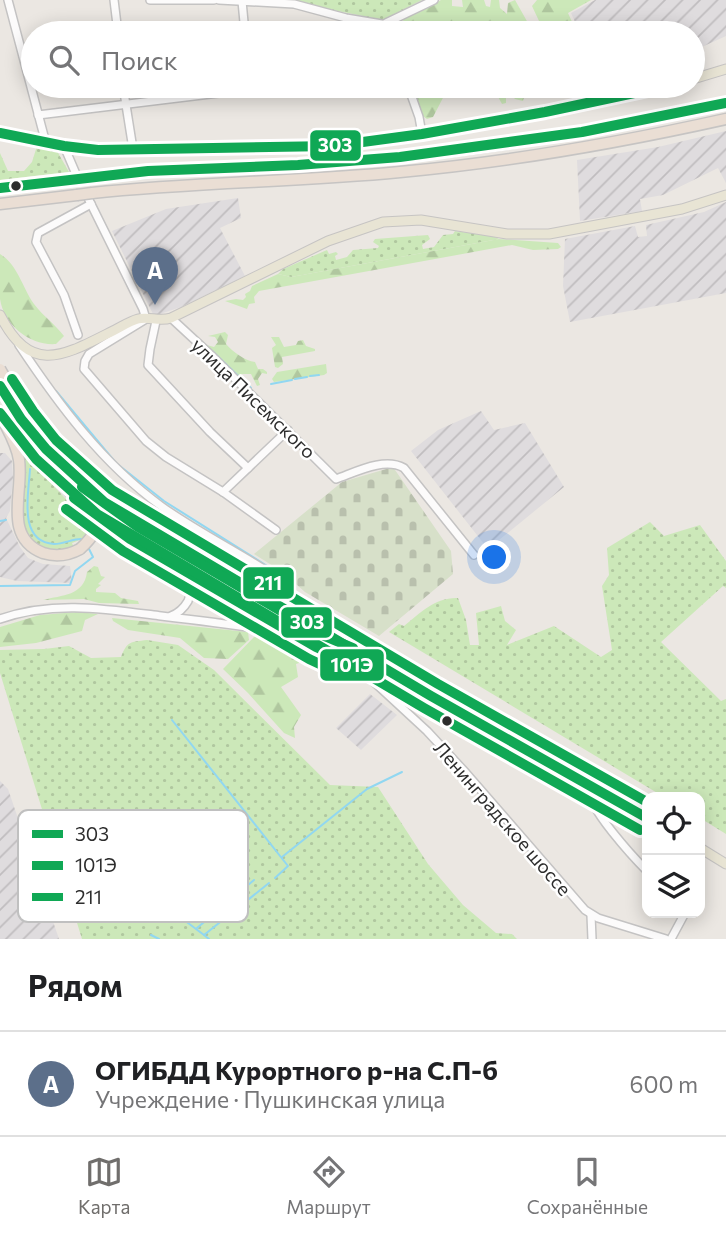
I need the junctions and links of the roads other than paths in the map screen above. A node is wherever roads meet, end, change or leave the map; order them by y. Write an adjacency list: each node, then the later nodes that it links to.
1 (8, 0): 13 (street)
2 (114, 0): 9 (street)
3 (150, 0): 4 (street)
4 (214, 0)
5 (219, 0): 7 (street)
6 (434, 0): 12 (street)
7 (242, 1): 8 (street); 10 (street)
8 (295, 2): 11 (street)
9 (117, 21)
10 (244, 21)
11 (366, 21)
12 (391, 21)
13 (21, 50)
14 (726, 69): 15 (main road)
15 (705, 75)
16 (34, 98): 23 (street)
17 (126, 98): 22 (street)
18 (182, 98): 22 (street)
19 (412, 98): 26 (street)
20 (613, 98): 26 (main road)
21 (726, 103): 30 (highway)
22 (128, 105): 23 (street); 29 (street)
23 (38, 115): 27 (street)
24 (726, 119): 33 (highway)
25 (0, 133): 27 (main road)
26 (422, 134): 29 (main road)
27 (43, 142): 28 (main road)
28 (64, 146): 29 (main road); 30 (street)
29 (133, 149)
30 (77, 177): 31 (highway)
31 (0, 188)
32 (726, 195): 36 (main road)
33 (87, 197): 34 (highway); 37 (street); 39 (street)
34 (0, 204)
35 (0, 315): 40 (main road)
36 (171, 318): 38 (main road); 46 (street, улица Писемского)
37 (146, 319): 38 (main road); 41 (main road); 48 (street)
38 (156, 321): 47 (street)
39 (78, 335)
40 (17, 342): 41 (main road); 42 (street)
41 (40, 355): 42 (street)
42 (32, 365): 52 (street)
43 (0, 369): 45 (highway, bridge)
44 (0, 386): 56 (main road)
45 (0, 414): 50 (main road)
46 (288, 430): 47 (street); 51 (street, улица Писемского)
47 (248, 468): 48 (street)
48 (223, 492): 49 (street)
49 (276, 530)
50 (151, 552): 53 (street); 55 (main road)
51 (474, 555)
52 (276, 577)
53 (169, 617): 54 (street); 55 (street)
54 (0, 619)
55 (294, 635): 57 (main road)
56 (327, 635): 57 (main road); 60 (main road)
57 (316, 647): 58 (main road)
58 (357, 666): 59 (main road); 67 (street, Ленинградское шоссе)
59 (590, 791): 61 (main road); 65 (street)
60 (642, 815)
61 (642, 821)
62 (705, 851): 64 (main road)
63 (705, 858): 66 (main road)
64 (726, 863)
65 (642, 866)
66 (726, 870)
67 (591, 915): 69 (street); 70 (street, Ленинградское шоссе)
68 (682, 918): 70 (street)
69 (592, 939)
70 (668, 939)

